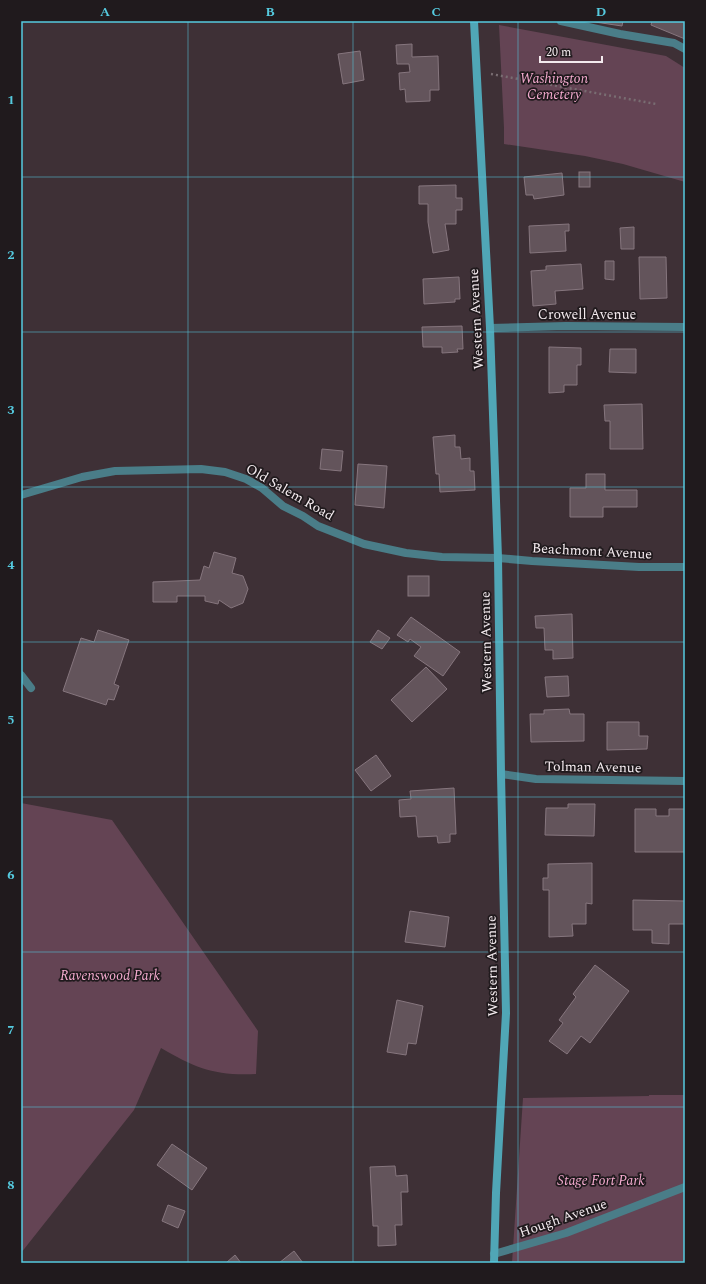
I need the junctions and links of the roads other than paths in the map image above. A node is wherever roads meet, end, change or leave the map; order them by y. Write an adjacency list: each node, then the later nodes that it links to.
1 (474, 21): 5 (main road, Western Avenue)
2 (561, 21): 3 (street)
3 (685, 49)
4 (685, 327): 5 (street, Crowell Avenue)
5 (490, 328): 7 (main road, Western Avenue)
6 (21, 495): 7 (street, Old Salem Road)
7 (498, 558): 8 (street, Beachmont Avenue); 11 (main road, Western Avenue)
8 (685, 567)
9 (21, 675): 10 (street)
10 (31, 688)
11 (501, 774): 12 (street, Tolman Avenue); 14 (main road, Western Avenue)
12 (685, 781)
13 (685, 1187): 14 (street, Hough Avenue)
14 (494, 1254): 15 (main road, Western Avenue)
15 (494, 1263)

